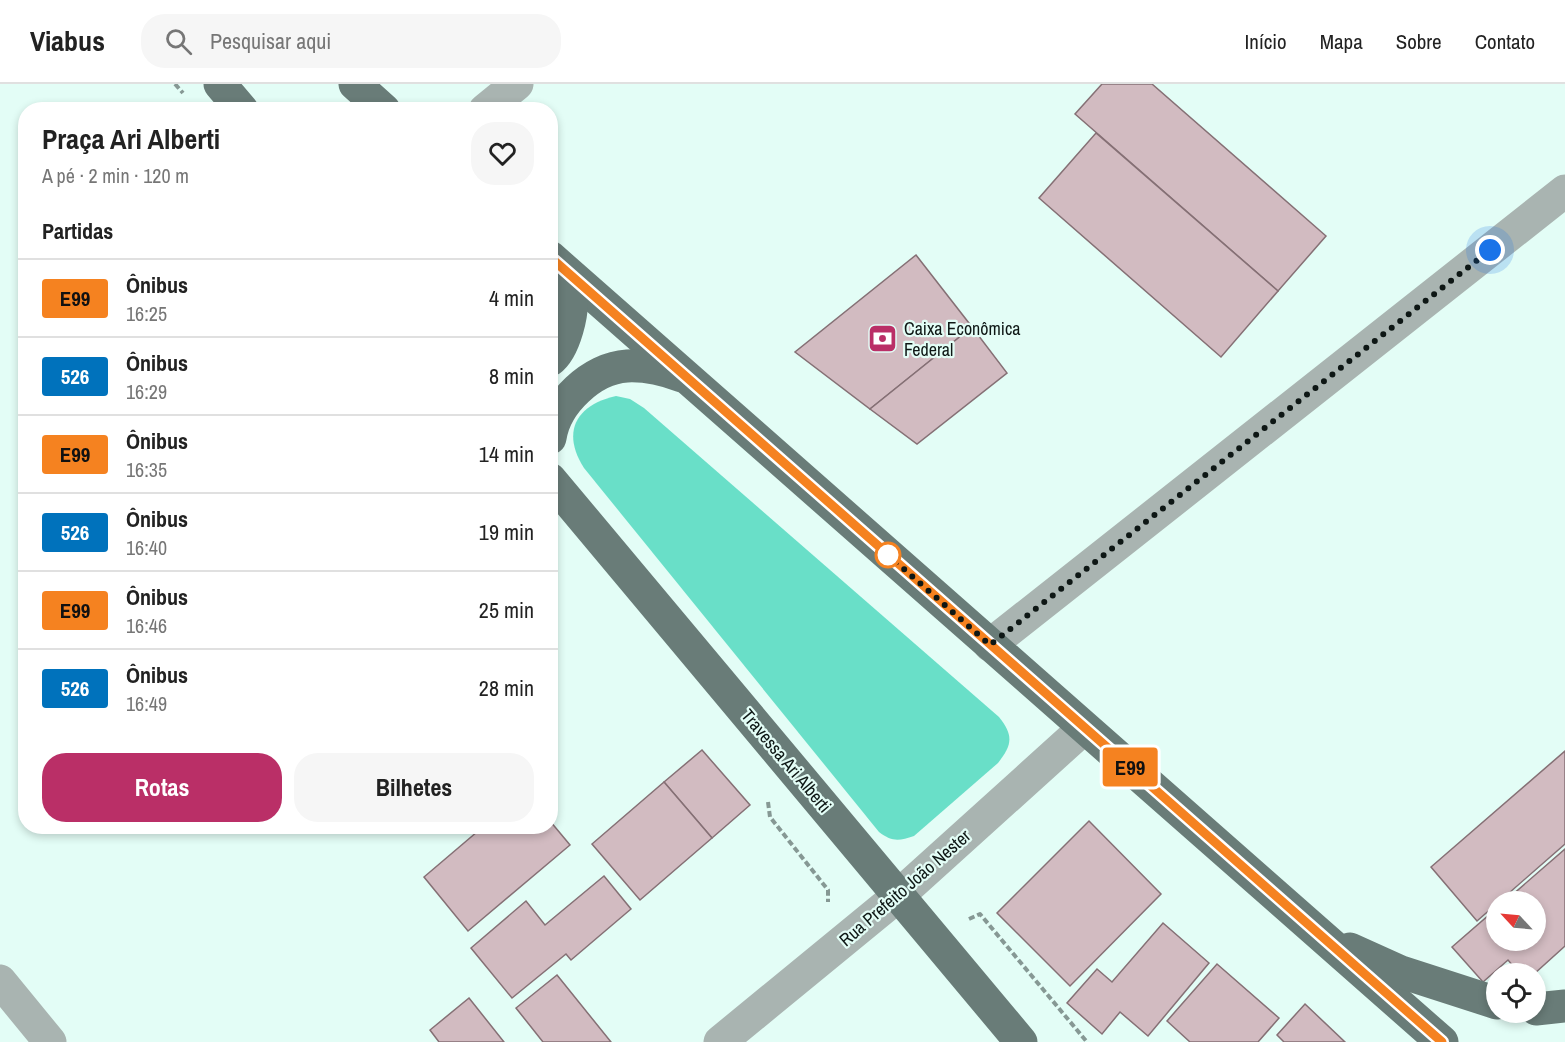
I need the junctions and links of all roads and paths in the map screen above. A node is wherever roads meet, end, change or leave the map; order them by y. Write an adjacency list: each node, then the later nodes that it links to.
1 (220, 84): 4 (main road)
2 (355, 84): 5 (main road)
3 (517, 84): 6 (street)
4 (235, 102)
5 (375, 102)
6 (495, 102)
7 (1565, 191): 14 (street)
8 (558, 264): 11 (main road)
9 (558, 272): 10 (main road)
10 (558, 350)
11 (689, 379): 12 (main road); 14 (main road)
12 (558, 417)
13 (558, 485): 17 (main road, Travessa Ari Alberti)
14 (990, 645): 15 (main road)
15 (1084, 728): 17 (street, Rua Prefeito João Nester); 20 (main road)
16 (807, 862): 18 (path)
17 (898, 896): 26 (street, Rua Prefeito João Nester); 27 (main road, Travessa Ari Alberti)
18 (824, 908)
19 (980, 914): 28 (path)
20 (1321, 936): 22 (main road); 29 (main road)
21 (0, 981): 25 (street)
22 (1486, 999)
23 (1565, 1006): 24 (main road)
24 (1546, 1008)
25 (50, 1042)
26 (720, 1042)
27 (1021, 1042)
28 (1087, 1042)
29 (1442, 1042)

